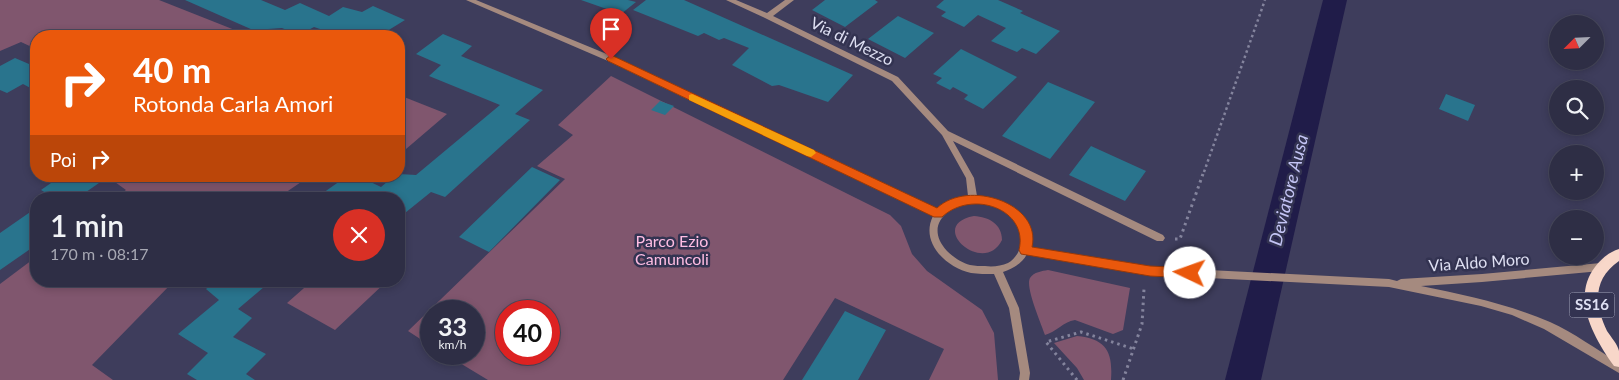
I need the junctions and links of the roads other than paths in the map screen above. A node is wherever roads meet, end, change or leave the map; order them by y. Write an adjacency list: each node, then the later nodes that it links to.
1 (470, 0): 7 (street)
2 (730, 0): 4 (street, Via di Mezzo)
3 (790, 0): 4 (street)
4 (768, 16): 5 (street, Via di Mezzo)
5 (945, 133): 6 (street, Via di Mezzo); 8 (street, Via di Mezzo)
6 (973, 198): 7 (street); 9 (street)
7 (938, 214): 12 (street)
8 (1160, 238)
9 (1026, 250): 12 (street); 13 (street)
10 (1619, 254): 11 (main road)
11 (1601, 267): 13 (street, Via Aldo Moro); 14 (main road, SS16)
12 (997, 270): 16 (street)
13 (1389, 283): 15 (street)
14 (1619, 361)
15 (1619, 368)
16 (1024, 380)

